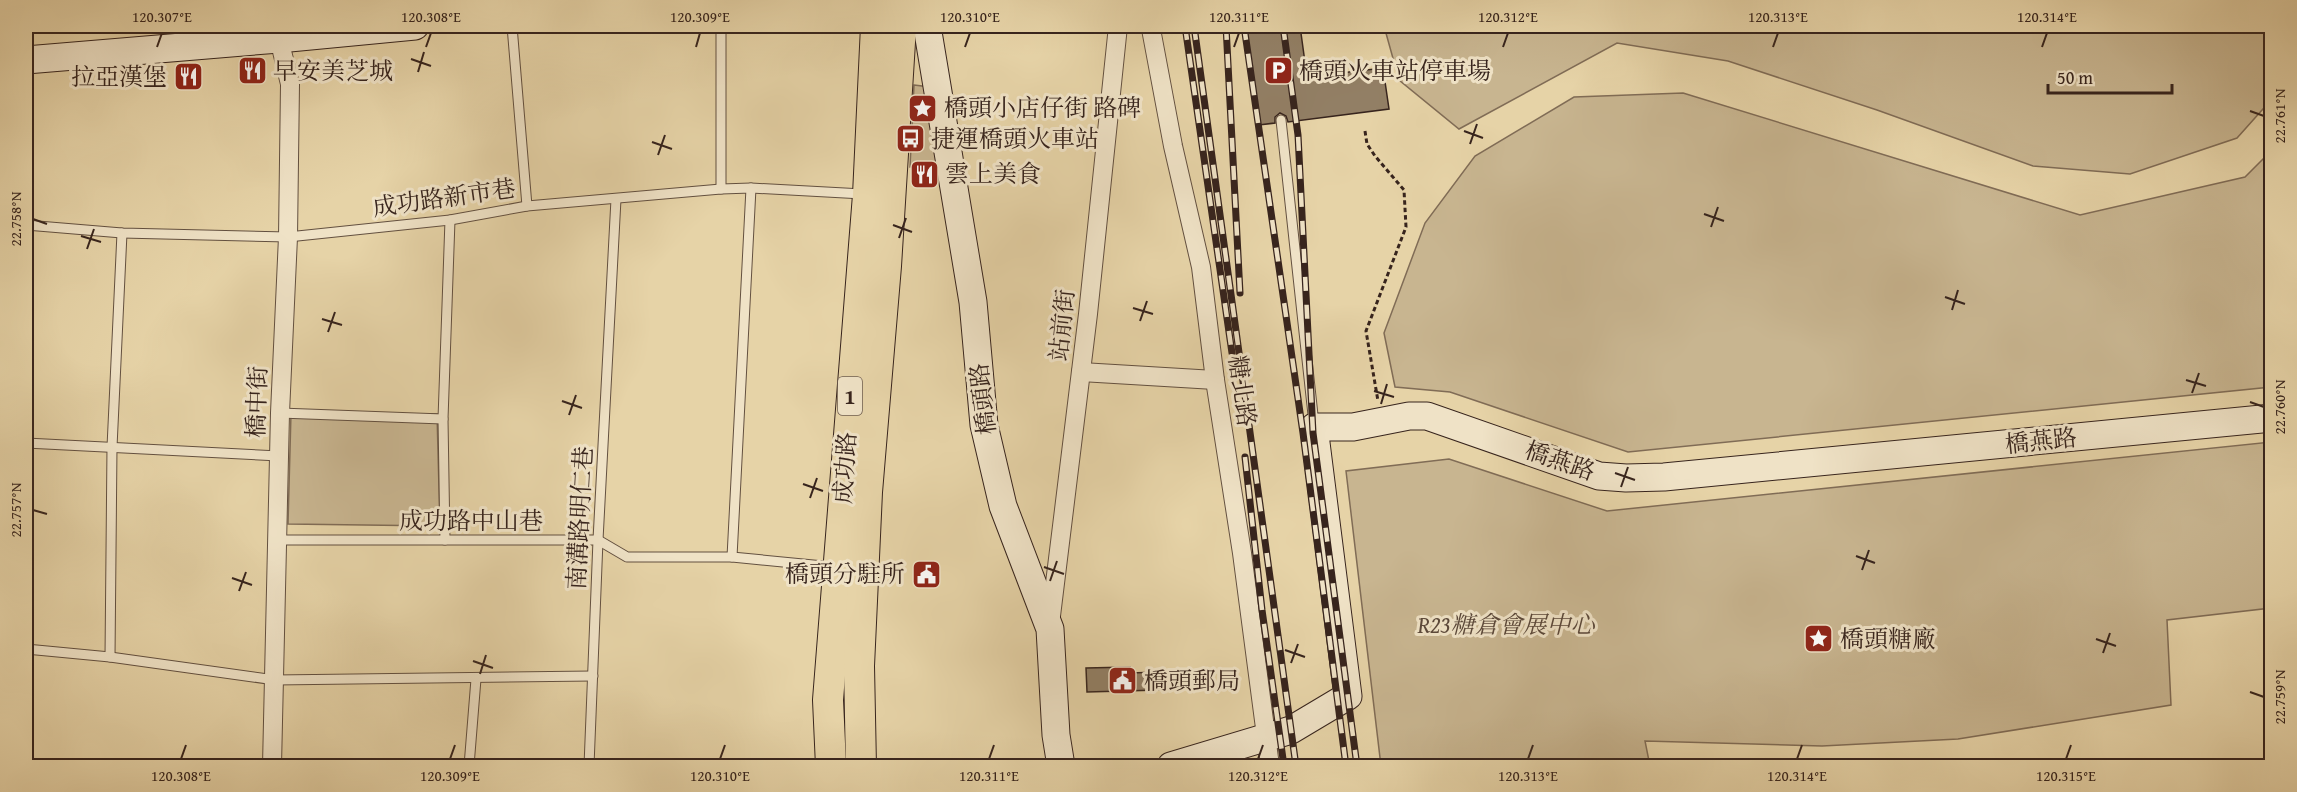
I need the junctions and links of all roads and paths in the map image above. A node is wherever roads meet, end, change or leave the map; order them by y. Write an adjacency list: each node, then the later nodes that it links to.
1 (415, 26): 9 (street)
2 (512, 26): 17 (lane)
3 (721, 26): 14 (lane)
4 (876, 26): 15 (main road, 成功路 / 1)
5 (901, 26): 48 (main road, 成功路 / 1)
6 (927, 26): 37 (street, 橋頭路)
7 (1118, 26): 22 (street, 站前街)
8 (1149, 26): 23 (street, 糖北路)
9 (278, 32): 10 (street); 21 (street, 橋中街)
10 (26, 60)
11 (1281, 120): 28 (lane)
12 (1365, 131): 27 (path)
13 (751, 188): 14 (lane, 成功路新市巷); 15 (lane, 成功路新市巷); 35 (lane)
14 (721, 189): 16 (lane, 成功路新市巷)
15 (867, 195): 36 (main road, 成功路 / 1)
16 (616, 199): 17 (lane, 成功路新市巷); 34 (lane, 南溝路明仁巷)
17 (527, 206): 18 (lane, 成功路新市巷)
18 (450, 220): 21 (lane, 成功路新市巷); 26 (lane)
19 (26, 225): 20 (lane, 成功路新市巷)
20 (122, 233): 21 (lane, 成功路新市巷); 30 (lane)
21 (288, 237): 24 (street, 橋中街)
22 (1081, 372): 23 (street); 37 (street, 站前街)
23 (1215, 380): 43 (street, 糖北路)
24 (280, 413): 26 (lane); 31 (street, 橋中街)
25 (2271, 418): 27 (street, 橋燕路)
26 (442, 419): 33 (lane)
27 (1381, 420): 28 (street, 橋燕路)
28 (1314, 427): 43 (street)
29 (26, 443): 30 (lane)
30 (112, 447): 31 (lane); 39 (lane)
31 (279, 456): 32 (street, 橋中街)
32 (277, 540): 33 (lane, 成功路中山巷); 42 (street, 橋中街)
33 (445, 540): 34 (lane, 成功路中山巷)
34 (598, 540): 35 (lane); 40 (lane, 南溝路明仁巷)
35 (732, 557): 36 (lane)
36 (838, 567): 47 (main road, 成功路 / 1)
37 (1050, 629): 49 (street, 橋頭路)
38 (26, 649): 39 (lane)
39 (110, 657): 42 (lane)
40 (593, 676): 41 (lane); 46 (lane, 南溝路明仁巷)
41 (476, 679): 42 (lane); 45 (lane)
42 (275, 680): 44 (street, 橋中街)
43 (1266, 737): 50 (street); 51 (street, 糖北路)
44 (272, 766)
45 (469, 766)
46 (589, 766)
47 (831, 766)
48 (861, 766)
49 (1061, 766)
50 (1171, 766)
51 (1270, 766)

